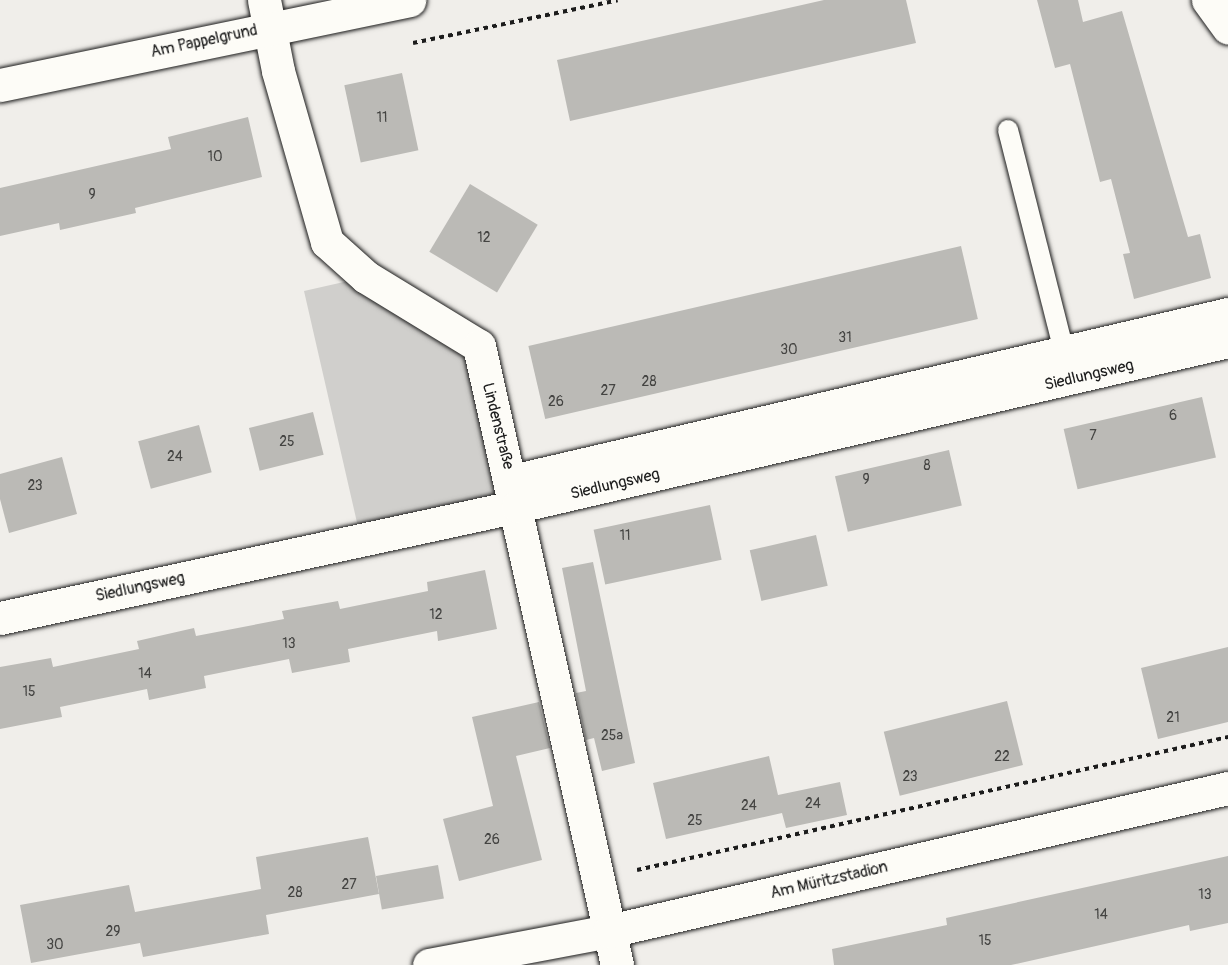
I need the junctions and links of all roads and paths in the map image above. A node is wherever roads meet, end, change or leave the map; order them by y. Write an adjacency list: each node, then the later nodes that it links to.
1 (410, 0): 3 (street, Am Pappelgrund)
2 (1208, 0): 4 (street)
3 (267, 14): 5 (street, Am Pappelgrund); 10 (street, Lindenstraße)
4 (1228, 28)
5 (0, 86)
6 (1008, 130): 9 (lane)
7 (1228, 314): 9 (street, Siedlungsweg)
8 (1228, 341): 9 (street, Siedlungsweg)
9 (1068, 366): 10 (street, Siedlungsweg)
10 (515, 493): 11 (street, Siedlungsweg); 14 (street, Lindenstraße)
11 (0, 618)
12 (1228, 737): 14 (path)
13 (1228, 788): 15 (street, Am Müritzstadion)
14 (598, 879): 15 (street, Lindenstraße)
15 (609, 931): 16 (street, Am Müritzstadion); 17 (street, Lindenstraße)
16 (429, 965)
17 (617, 965)

